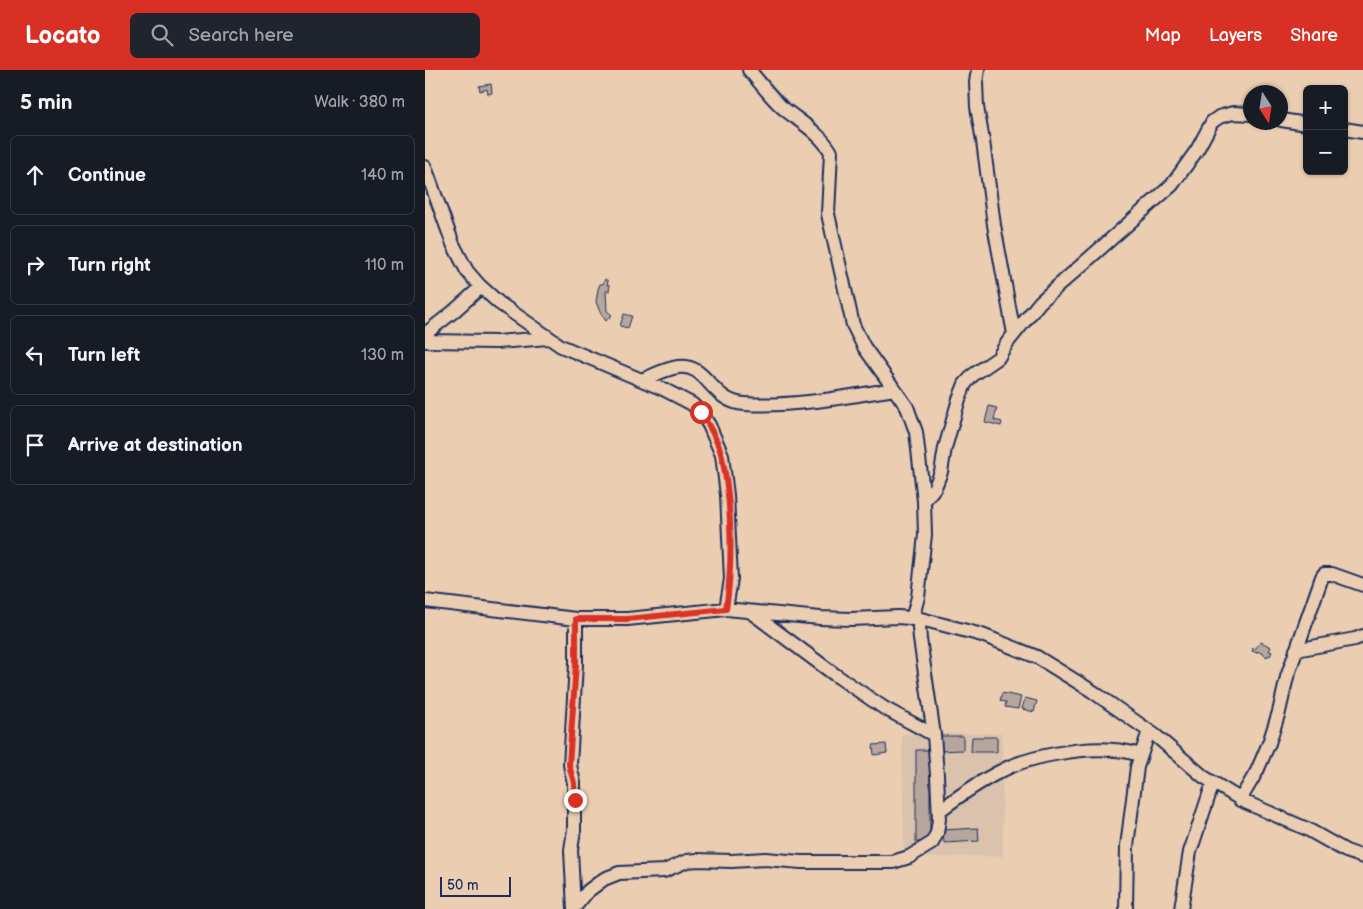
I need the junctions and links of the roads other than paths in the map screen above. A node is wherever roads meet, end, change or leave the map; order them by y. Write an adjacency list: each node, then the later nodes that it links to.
1 (749, 70): 15 (street)
2 (978, 70): 11 (street)
3 (1243, 114): 11 (street)
4 (1288, 121): 5 (street)
5 (1303, 123)
6 (1348, 130): 7 (street)
7 (1363, 132)
8 (425, 167): 9 (street)
9 (481, 287): 10 (street); 12 (street)
10 (425, 334)
11 (1014, 334): 16 (street)
12 (548, 338): 13 (street); 14 (street)
13 (425, 341)
14 (642, 380): 15 (street); 19 (street)
15 (894, 389): 16 (street)
16 (924, 502): 22 (street)
17 (1363, 585): 24 (street)
18 (425, 600): 21 (street)
19 (726, 609): 20 (street); 21 (street)
20 (751, 612): 22 (street); 26 (street)
21 (576, 619): 32 (street)
22 (917, 619): 25 (street); 26 (street)
23 (1363, 636): 24 (street)
24 (1296, 650): 29 (street)
25 (1149, 731): 27 (street); 28 (street)
26 (934, 735): 30 (street)
27 (1141, 755): 30 (street); 33 (street)
28 (1213, 783): 29 (street); 34 (street)
29 (1241, 800): 31 (street)
30 (939, 811): 32 (street)
31 (1363, 857)
32 (575, 909)
33 (1126, 909)
34 (1181, 909)

